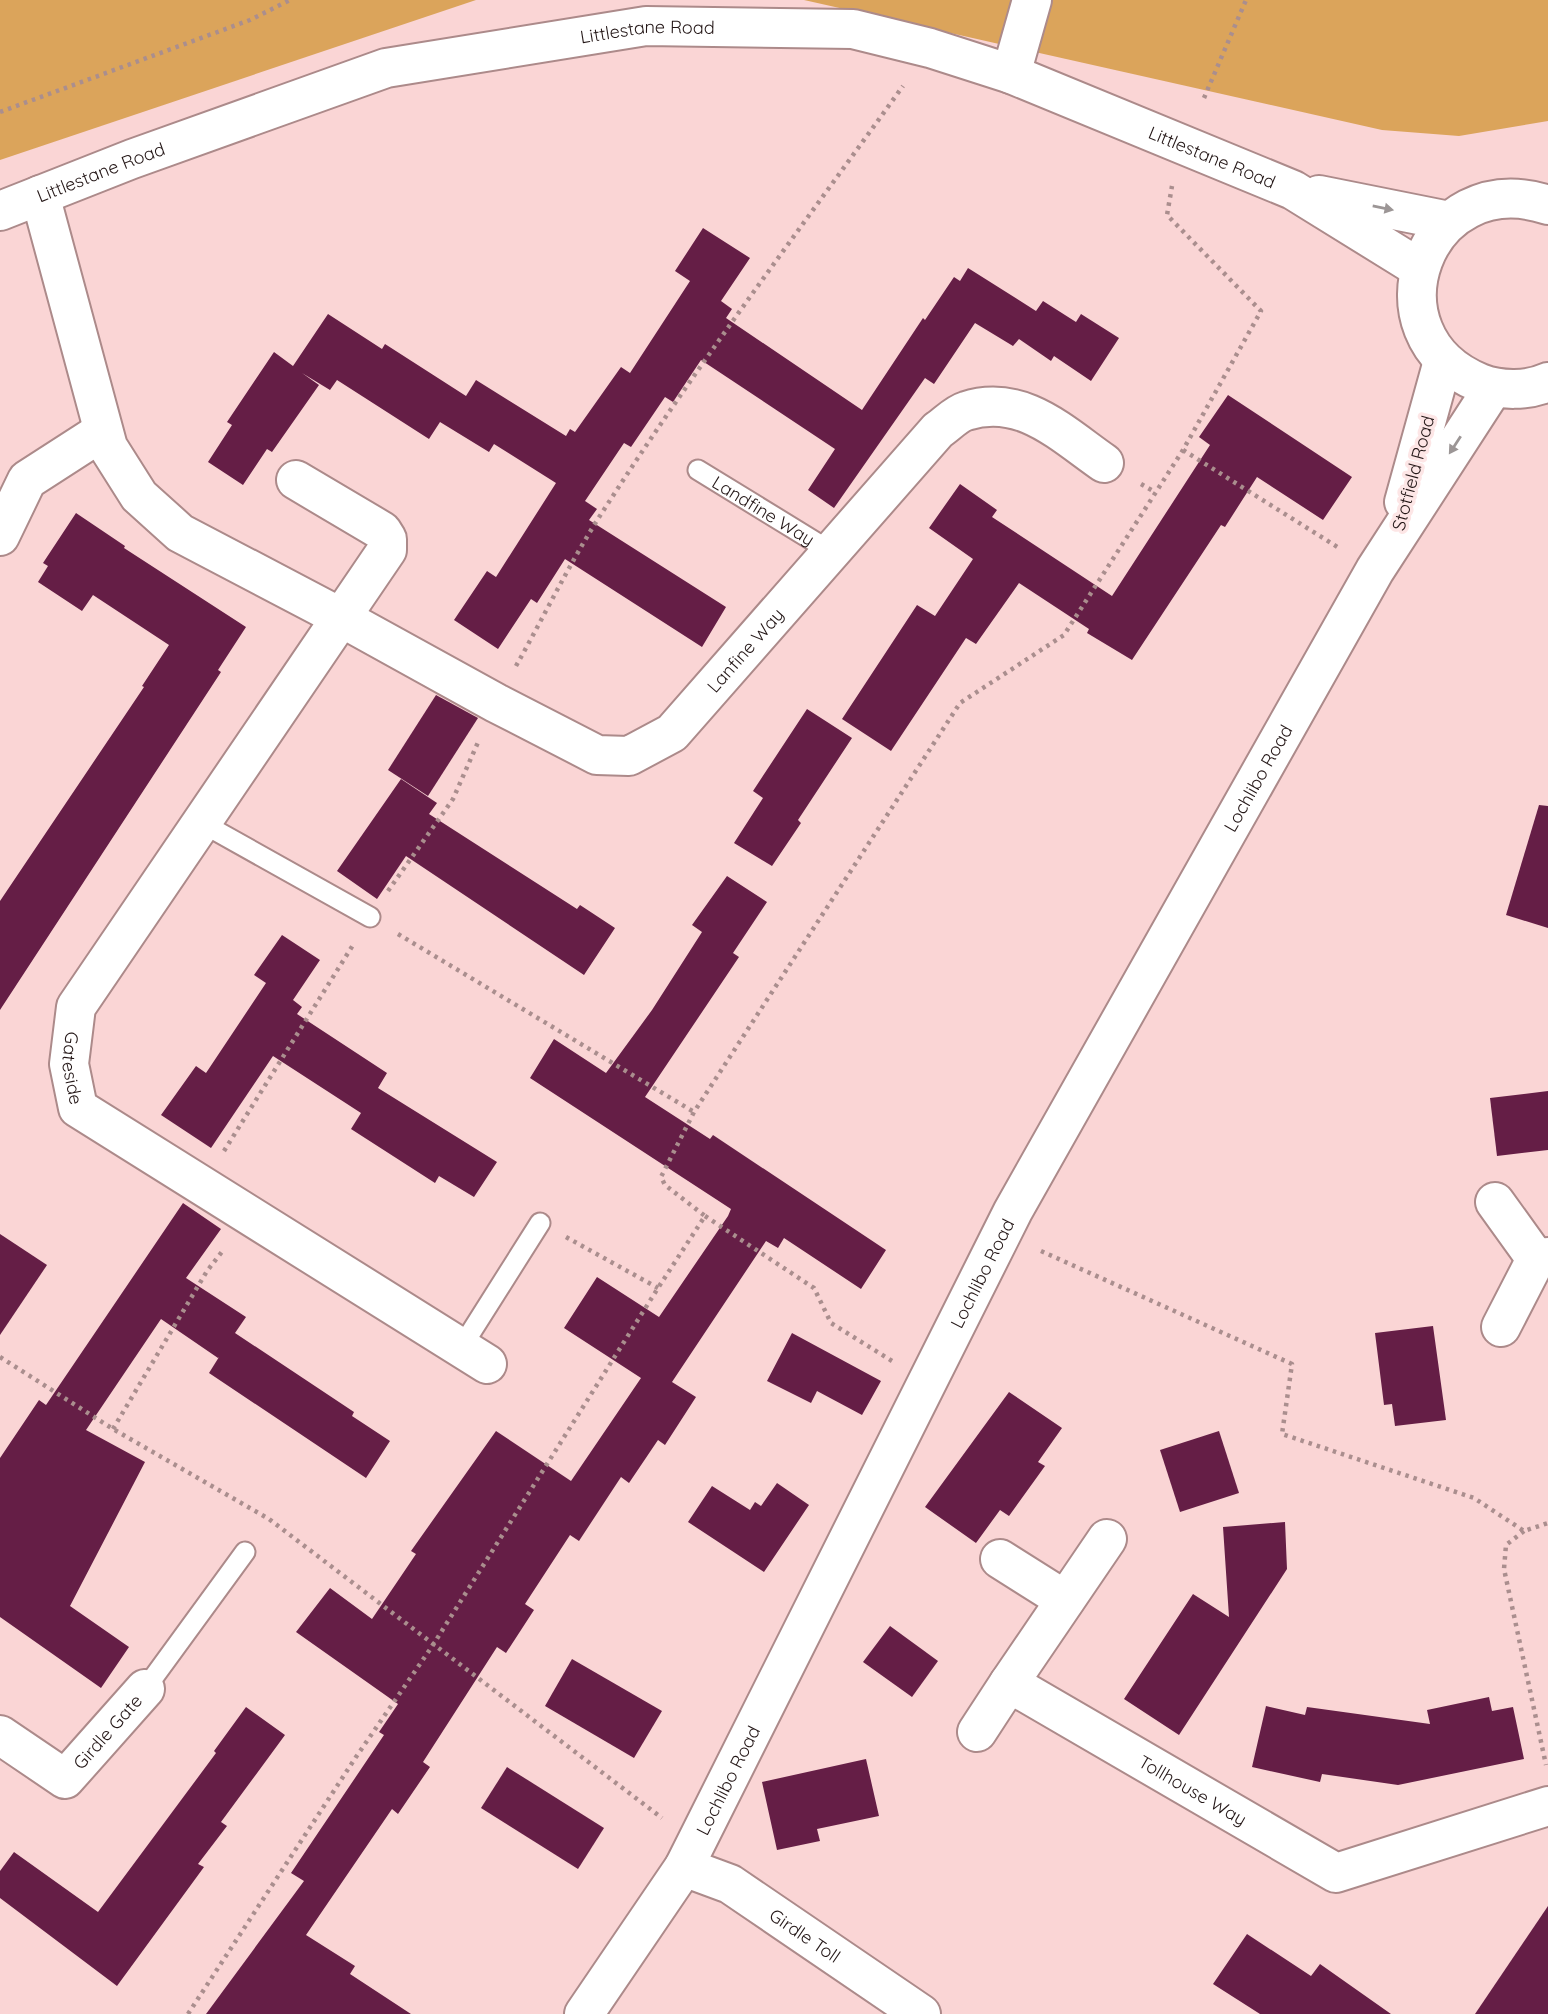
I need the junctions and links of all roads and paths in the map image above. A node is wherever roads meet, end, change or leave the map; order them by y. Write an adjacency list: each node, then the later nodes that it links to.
1 (290, 0): 7 (path)
2 (1032, 0): 5 (street)
3 (1246, 0): 6 (path)
4 (930, 48): 5 (street, Littlestane Road); 10 (street, Littlestane Road); 27 (path)
5 (1010, 74): 9 (street, Littlestane Road)
6 (1204, 98)
7 (0, 112)
8 (1173, 183): 19 (path)
9 (1293, 190): 13 (street, Littlestane Road, one-way to 13); 14 (street, Littlestane Road)
10 (40, 195): 12 (street, Littlestane Road); 18 (street, Lanfine Way)
11 (1548, 205): 13 (street)
12 (0, 211)
13 (1448, 221): 14 (street)
14 (1419, 268): 15 (street)
15 (1443, 361): 17 (street); 25 (street, Stotfield Road)
16 (1548, 382): 17 (street)
17 (1493, 388): 25 (street, Stotfield Road, one-way to 25)
18 (103, 431): 23 (street); 26 (street, Lanfine Way)
19 (1183, 450): 25 (path); 30 (path)
20 (1104, 463): 24 (street, Lanfine Way)
21 (698, 470): 24 (lane, Landfine Way)
22 (296, 480): 26 (street, Gateside)
23 (0, 536)
24 (830, 551): 27 (street, Lanfine Way)
25 (1384, 554): 36 (street, Lochlibo Road)
26 (342, 618): 27 (street, Lanfine Way); 28 (street, Gateside)
27 (496, 704): 29 (path)
28 (202, 823): 29 (lane); 31 (street, Gateside)
29 (370, 917): 30 (path); 31 (path)
30 (694, 1112): 34 (path)
31 (203, 1185): 33 (street, Gateside)
32 (1495, 1202): 37 (street)
33 (250, 1214): 40 (street, Gateside); 43 (path)
34 (705, 1216): 38 (path); 42 (path)
35 (540, 1223): 38 (path); 40 (lane, Gateside)
36 (1002, 1233): 42 (street, Lochlibo Road); 45 (path)
37 (1542, 1258): 39 (street)
38 (658, 1288): 50 (path)
39 (1501, 1327)
40 (474, 1356)
41 (0, 1357): 43 (path)
42 (928, 1383): 57 (street, Lochlibo Road)
43 (113, 1429): 50 (path)
44 (1548, 1523): 45 (path)
45 (1524, 1531): 55 (path)
46 (1107, 1539): 49 (street)
47 (244, 1552): 52 (lane)
48 (1000, 1559): 49 (street)
49 (1065, 1600): 51 (street)
50 (433, 1645): 57 (path); 58 (path)
51 (1009, 1682): 53 (street); 56 (street, Tollhouse Way)
52 (145, 1689): 54 (street, Girdle Gate)
53 (977, 1732)
54 (0, 1735)
55 (1548, 1776)
56 (1548, 1806)
57 (690, 1855): 59 (street, Lochlibo Road); 60 (street, Girdle Toll)
58 (188, 2014)
59 (584, 2014)
60 (921, 2014)

